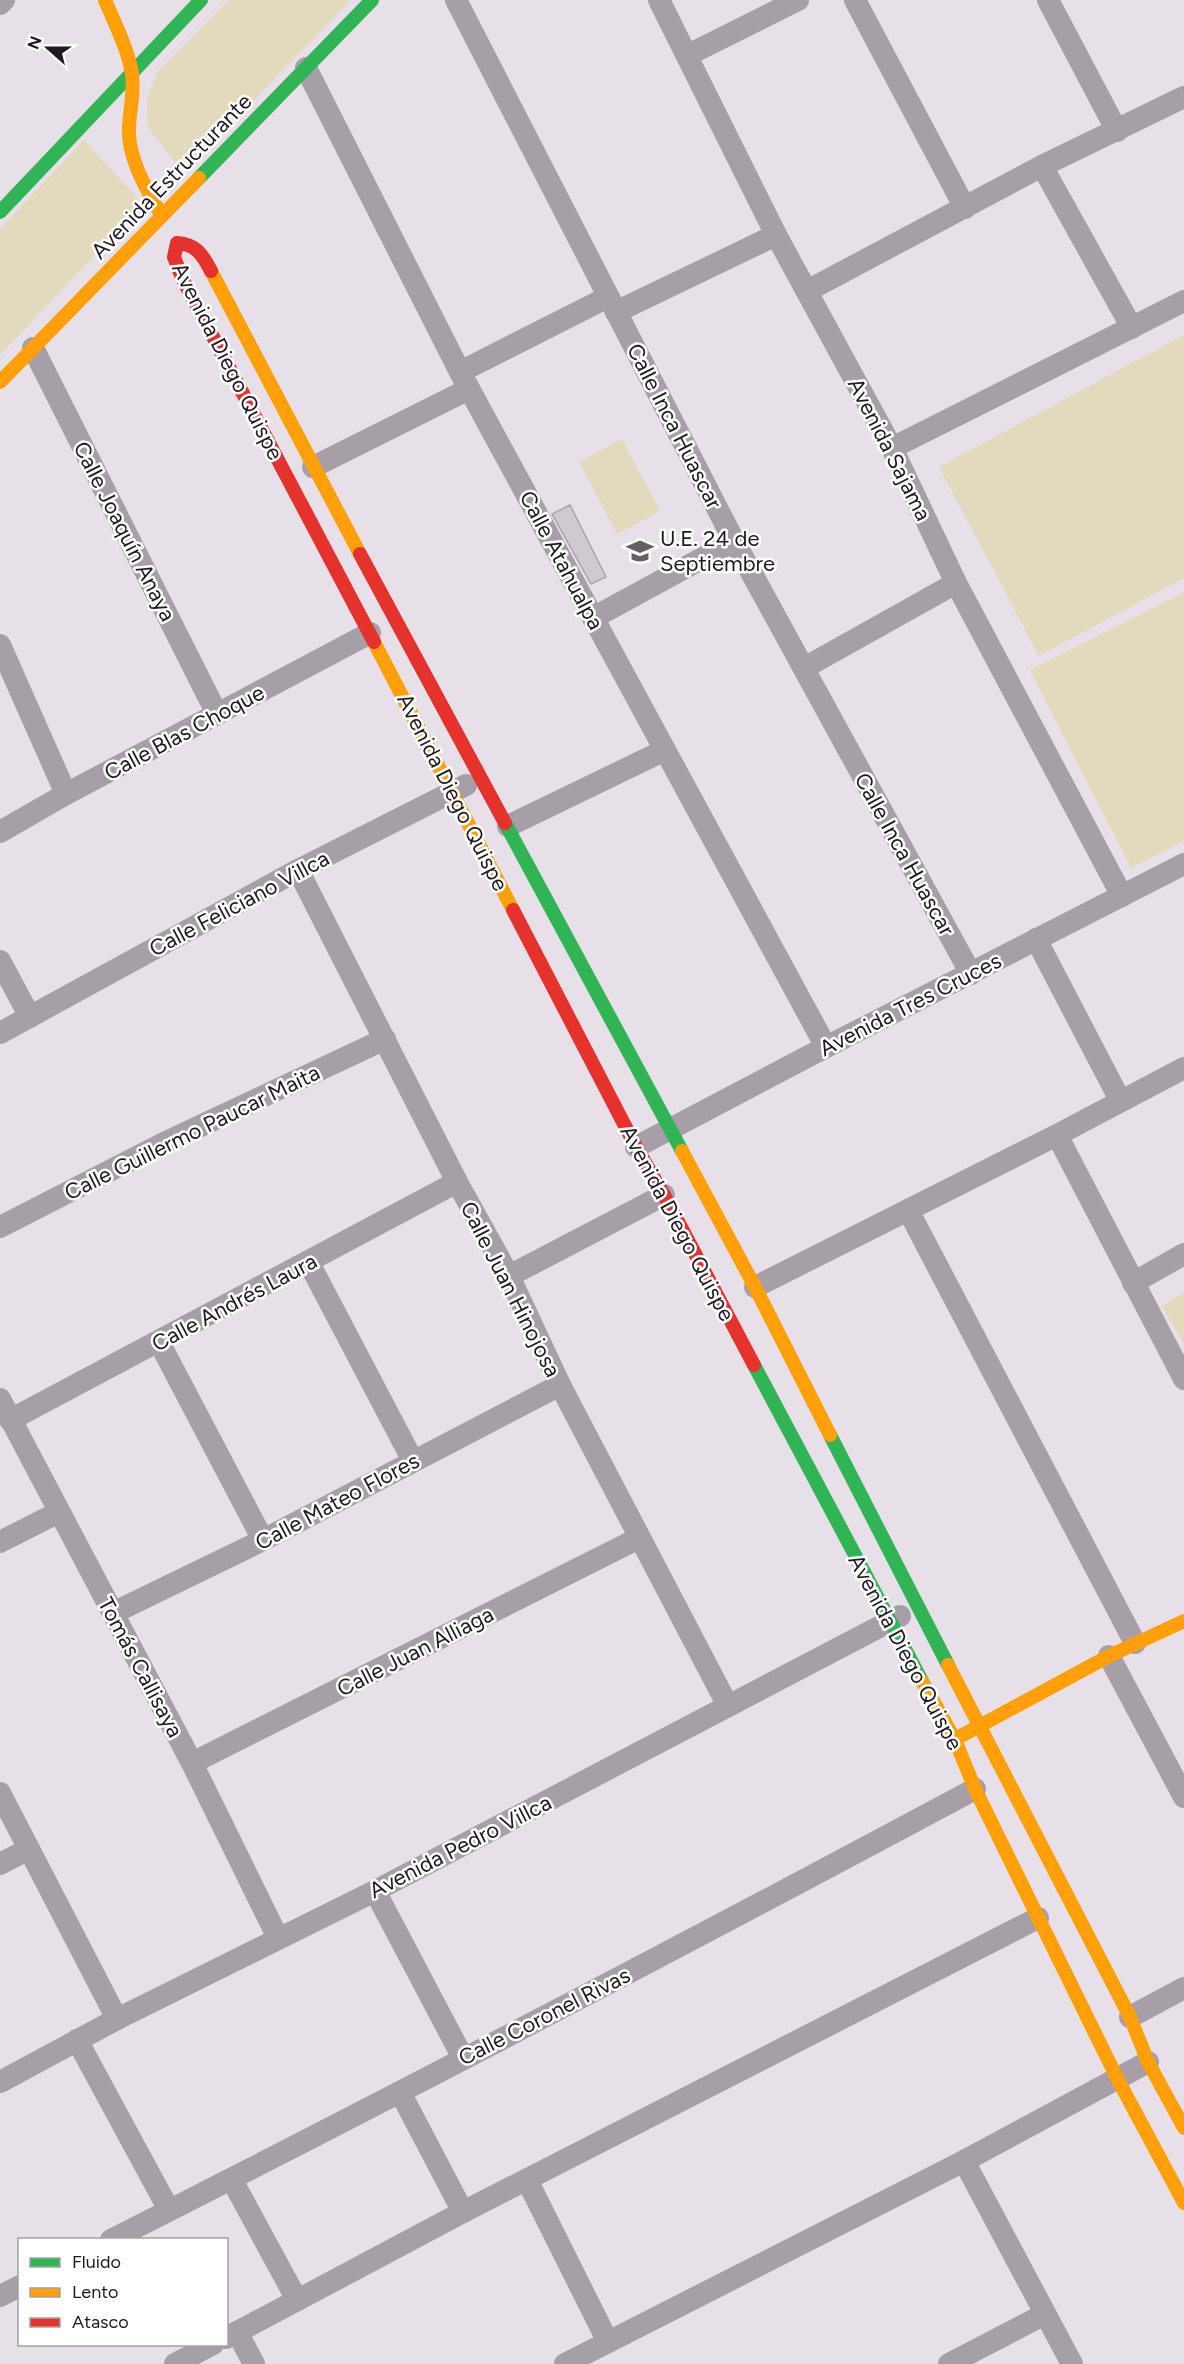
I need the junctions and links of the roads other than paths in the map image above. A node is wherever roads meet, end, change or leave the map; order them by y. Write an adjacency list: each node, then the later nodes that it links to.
1 (4, 0): 10 (street)
2 (105, 0): 13 (street, Avenida Diego Quispe)
3 (201, 0): 13 (street)
4 (372, 0): 12 (street, Avenida Estructurante)
5 (456, 0): 24 (street, Calle Inca Huascar)
6 (659, 0): 11 (street, Avenida Sajama)
7 (798, 0): 11 (street)
8 (855, 0): 17 (street)
9 (1047, 0): 15 (street)
10 (0, 4)
11 (688, 55): 20 (street, Avenida Sajama)
12 (306, 68): 19 (street, Avenida Estructurante); 27 (street, Calle Atahualpa)
13 (131, 71): 18 (street); 19 (street, Avenida Diego Quispe)
14 (1184, 98): 15 (street)
15 (1117, 131): 16 (street)
16 (1042, 166): 17 (street); 25 (street)
17 (965, 208): 22 (street)
18 (0, 212)
19 (162, 216): 21 (street, Avenida Diego Quispe); 26 (street, Avenida Estructurante)
20 (776, 235): 22 (street, Avenida Sajama); 24 (street)
21 (177, 243): 30 (street, Avenida Diego Quispe); 34 (street, Avenida Diego Quispe)
22 (807, 291): 29 (street, Avenida Sajama)
23 (1184, 302): 25 (street)
24 (612, 304): 27 (street); 31 (street, Calle Inca Huascar)
25 (1132, 328): 29 (street)
26 (33, 348): 28 (street, Avenida Estructurante); 37 (street, Calle Joaquín Anaya)
27 (464, 380): 30 (street); 33 (street, Calle Atahualpa)
28 (0, 382)
29 (892, 448): 32 (street, Avenida Sajama)
30 (313, 467): 39 (street, Avenida Diego Quispe)
31 (735, 541): 33 (street); 36 (street, Calle Inca Huascar)
32 (956, 583): 36 (street); 46 (street, Avenida Sajama)
33 (593, 618): 38 (street, Calle Atahualpa)
34 (370, 633): 37 (street, Calle Blas Choque); 40 (street, Avenida Diego Quispe)
35 (0, 645): 41 (street)
36 (804, 668): 49 (street, Calle Inca Huascar)
37 (217, 714): 41 (street, Calle Blas Choque)
38 (665, 750): 42 (street); 53 (street, Calle Atahualpa)
39 (480, 778): 40 (street, Calle Feliciano Villca); 42 (street, Avenida Diego Quispe)
40 (453, 792): 45 (street, Calle Feliciano Villca); 58 (street, Avenida Diego Quispe)
41 (66, 795): 43 (street, Calle Blas Choque)
42 (508, 826): 56 (street, Avenida Diego Quispe)
43 (0, 832)
44 (1184, 864): 46 (street, Avenida Tres Cruces)
45 (298, 870): 50 (street, Calle Feliciano Villca); 52 (street, Calle Juan Hinojosa)
46 (1122, 896): 47 (street, Avenida Tres Cruces)
47 (1036, 939): 49 (street, Avenida Tres Cruces); 55 (street)
48 (0, 961): 50 (street)
49 (971, 974): 53 (street, Avenida Tres Cruces)
50 (30, 1017): 51 (street, Calle Feliciano Villca)
51 (0, 1033)
52 (385, 1039): 59 (street, Calle Juan Hinojosa); 62 (street, Calle Guillermo Paucar Maita)
53 (825, 1047): 56 (street, Avenida Tres Cruces)
54 (1184, 1068): 55 (street)
55 (1120, 1100): 57 (street)
56 (671, 1128): 58 (street, Avenida Tres Cruces); 67 (street, Avenida Diego Quispe)
57 (1057, 1135): 61 (street); 66 (street)
58 (636, 1147): 60 (street, Avenida Diego Quispe)
59 (457, 1182): 64 (street, Calle Andrés Laura); 65 (street, Calle Juan Hinojosa)
60 (664, 1195): 65 (street); 80 (street, Avenida Diego Quispe)
61 (908, 1210): 67 (street); 82 (street)
62 (0, 1227)
63 (1184, 1254): 66 (street)
64 (309, 1263): 68 (street, Calle Andrés Laura); 73 (street)
65 (509, 1276): 70 (street, Calle Juan Hinojosa)
66 (1133, 1283): 69 (street)
67 (755, 1287): 78 (street, Avenida Diego Quispe)
68 (159, 1342): 72 (street, Calle Andrés Laura); 76 (street)
69 (1184, 1379)
70 (560, 1385): 73 (street, Calle Mateo Flores); 75 (street, Calle Juan Hinojosa)
71 (0, 1399): 72 (street, Tomás Callisaya)
72 (10, 1420): 74 (street, Tomás Callisaya)
73 (413, 1461): 76 (street, Calle Mateo Flores)
74 (59, 1512): 77 (street); 79 (street, Tomás Callisaya)
75 (639, 1538): 84 (street, Calle Juan Hinojosa); 87 (street, Calle Juan Alliaga)
76 (263, 1540): 79 (street, Calle Mateo Flores)
77 (0, 1542)
78 (919, 1610): 80 (street, Avenida Pedro Villca); 85 (street, Avenida Diego Quispe)
79 (113, 1613): 87 (street, Tomás Callisaya)
80 (889, 1621): 84 (street, Avenida Pedro Villca); 86 (street, Avenida Diego Quispe)
81 (1184, 1621): 82 (street)
82 (1135, 1643): 83 (street)
83 (1109, 1656): 85 (street); 90 (street)
84 (728, 1706): 93 (street, Avenida Pedro Villca)
85 (979, 1726): 86 (street); 97 (street, Avenida Diego Quispe)
86 (955, 1740): 88 (street, Avenida Diego Quispe)
87 (192, 1763): 95 (street, Tomás Callisaya)
88 (975, 1789): 94 (street, Avenida Diego Quispe); 100 (street, Calle Coronel Rivas)
89 (0, 1793): 91 (street)
90 (1184, 1797)
91 (28, 1849): 92 (street); 98 (street)
92 (0, 1864)
93 (375, 1891): 95 (street, Avenida Pedro Villca); 100 (street)
94 (1038, 1918): 102 (street, Avenida Diego Quispe); 108 (street)
95 (278, 1938): 98 (street, Avenida Pedro Villca)
96 (1184, 1988): 97 (street)
97 (1130, 2017): 101 (street, Avenida Diego Quispe)
98 (117, 2019): 99 (street, Avenida Pedro Villca)
99 (77, 2040): 103 (street, Avenida Pedro Villca); 110 (street)
100 (463, 2058): 104 (street, Calle Coronel Rivas)
101 (1148, 2061): 102 (street); 105 (street, Avenida Diego Quispe)
102 (1117, 2078): 106 (street); 109 (street, Avenida Diego Quispe)
103 (0, 2082)
104 (400, 2092): 107 (street, Calle Coronel Rivas); 111 (street)
105 (1184, 2128)
106 (964, 2161): 116 (street); 118 (street)
107 (232, 2180): 110 (street, Calle Coronel Rivas); 115 (street)
108 (527, 2180): 111 (street); 118 (street)
109 (1184, 2203)
110 (169, 2210): 112 (street, Calle Coronel Rivas)
111 (463, 2212): 115 (street)
112 (115, 2238)
113 (18, 2287): 114 (street)
114 (0, 2296)
115 (297, 2300): 117 (street)
116 (1045, 2314): 123 (street); 124 (street)
117 (232, 2335): 121 (street)
118 (608, 2342): 122 (street)
119 (209, 2346): 120 (street)
120 (175, 2364)
121 (254, 2364)
122 (565, 2364)
123 (949, 2364)
124 (1072, 2364)

